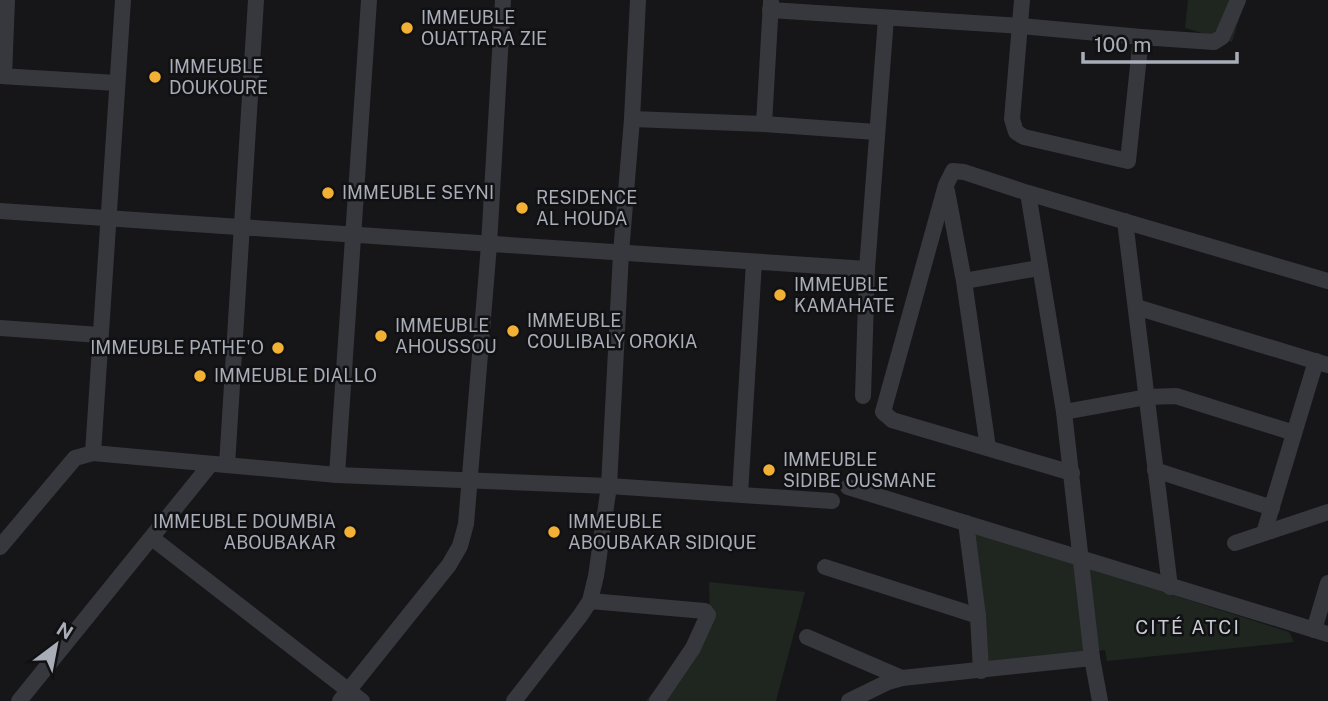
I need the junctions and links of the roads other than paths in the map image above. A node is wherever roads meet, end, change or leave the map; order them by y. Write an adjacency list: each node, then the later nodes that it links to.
1 (7, 0): 13 (street)
2 (123, 0): 14 (street)
3 (256, 0): 23 (street)
4 (369, 0): 24 (street)
5 (503, 0): 25 (street)
6 (638, 0): 15 (street)
7 (1022, 0): 11 (street)
8 (1238, 0): 12 (street)
9 (771, 5): 10 (street); 16 (street)
10 (886, 18): 11 (street); 17 (street)
11 (1021, 26): 12 (street); 12 (street)
12 (1141, 37)
13 (2, 76): 14 (street)
14 (117, 83): 21 (street)
15 (632, 119): 16 (street); 26 (street)
16 (764, 124): 17 (street)
17 (876, 132): 29 (street)
18 (946, 185): 19 (street); 30 (street); 40 (street)
19 (1028, 193): 22 (street); 28 (street)
20 (0, 211): 21 (street)
21 (109, 219): 23 (street); 34 (street)
22 (1125, 221): 31 (street); 32 (street)
23 (242, 227): 24 (street); 43 (street)
24 (355, 236): 25 (street); 46 (street)
25 (489, 245): 26 (street); 47 (street)
26 (621, 253): 27 (street); 48 (street)
27 (754, 262): 29 (street); 50 (street)
28 (1040, 268): 30 (street); 38 (street)
29 (867, 269): 36 (street)
30 (964, 281): 40 (street)
31 (1328, 281)
32 (1136, 307): 35 (street); 37 (street)
33 (0, 328): 34 (street)
34 (100, 335): 41 (street)
35 (1322, 363): 39 (street)
36 (863, 396)
37 (1147, 397): 38 (street); 39 (street); 44 (street)
38 (1064, 412): 45 (street)
39 (1294, 433): 52 (street)
40 (988, 448): 45 (street)
41 (93, 453): 42 (street); 58 (street)
42 (210, 465): 43 (street); 56 (street)
43 (227, 465): 46 (street)
44 (1155, 470): 52 (street); 62 (street)
45 (1072, 473): 59 (street)
46 (337, 475): 47 (street)
47 (470, 479): 48 (street); 71 (street)
48 (608, 486): 50 (street); 63 (street)
49 (848, 487): 54 (street)
50 (740, 494): 51 (street)
51 (832, 501)
52 (1272, 508): 55 (street)
53 (1328, 512): 55 (street)
54 (966, 523): 59 (street); 64 (street)
55 (1264, 533): 57 (street)
56 (152, 538): 71 (street); 72 (street)
57 (1235, 543)
58 (0, 547)
59 (1082, 560): 62 (street); 67 (street)
60 (825, 567): 64 (street)
61 (1328, 583): 65 (street)
62 (1170, 587): 65 (street)
63 (590, 601): 74 (street); 75 (street)
64 (978, 615): 68 (street)
65 (1321, 632)
66 (807, 637): 69 (street)
67 (1092, 658): 68 (street); 77 (street)
68 (981, 671): 69 (street)
69 (902, 678): 70 (street)
70 (877, 694): 76 (street)
71 (344, 696): 73 (street)
72 (19, 701)
73 (362, 701)
74 (514, 701)
75 (657, 701)
76 (849, 701)
77 (1100, 701)

